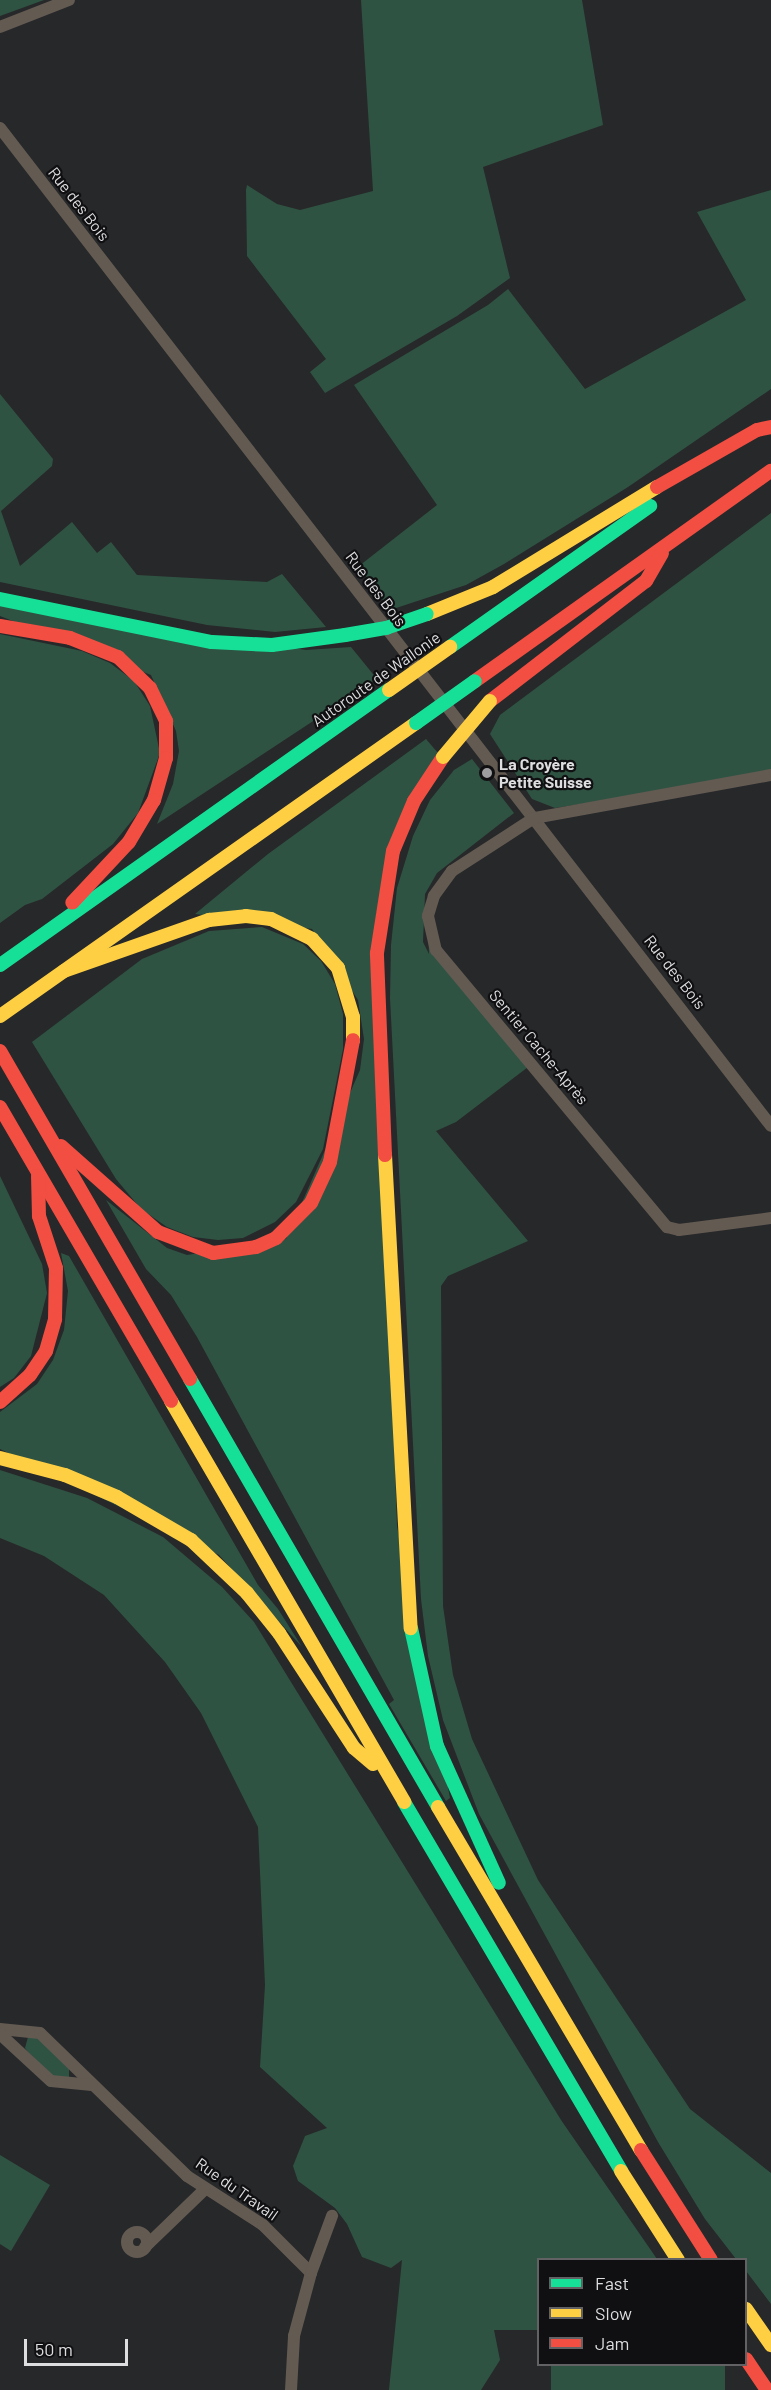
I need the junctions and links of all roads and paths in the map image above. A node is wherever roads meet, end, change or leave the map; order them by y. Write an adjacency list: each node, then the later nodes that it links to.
1 (69, 0): 2 (street)
2 (0, 27)
3 (0, 128): 11 (street, Rue des Bois)
4 (771, 420): 5 (highway, Autoroute de Wallonie)
5 (764, 428): 8 (highway, bridge); 12 (highway, Autoroute de Wallonie, bridge)
6 (771, 471): 7 (highway)
7 (665, 547): 14 (highway, bridge); 25 (highway, bridge)
8 (0, 599)
9 (0, 626): 12 (highway)
10 (771, 775): 11 (street)
11 (534, 818): 18 (street, Rue des Bois); 21 (street, Sentier Cache-Après)
12 (42, 935): 13 (highway, Autoroute de Wallonie)
13 (0, 965)
14 (64, 971): 15 (highway); 19 (highway)
15 (0, 1016)
16 (0, 1051): 19 (highway)
17 (0, 1107): 20 (highway)
18 (771, 1126)
19 (48, 1135): 25 (highway)
20 (37, 1171): 22 (highway); 24 (highway)
21 (771, 1218)
22 (0, 1402)
23 (0, 1458): 24 (highway)
24 (388, 1777): 32 (highway)
25 (504, 1920): 33 (highway)
26 (0, 2029): 28 (street, Rue du Travail)
27 (0, 2034): 28 (street)
28 (92, 2085): 29 (street, Rue du Travail)
29 (205, 2189): 31 (street); 34 (street, Rue du Travail)
30 (332, 2216): 34 (street)
31 (144, 2241)
32 (677, 2258)
33 (710, 2258)
34 (311, 2273): 38 (street)
35 (747, 2310): 36 (highway)
36 (771, 2345)
37 (747, 2360): 39 (highway)
38 (291, 2390)
39 (767, 2390)

